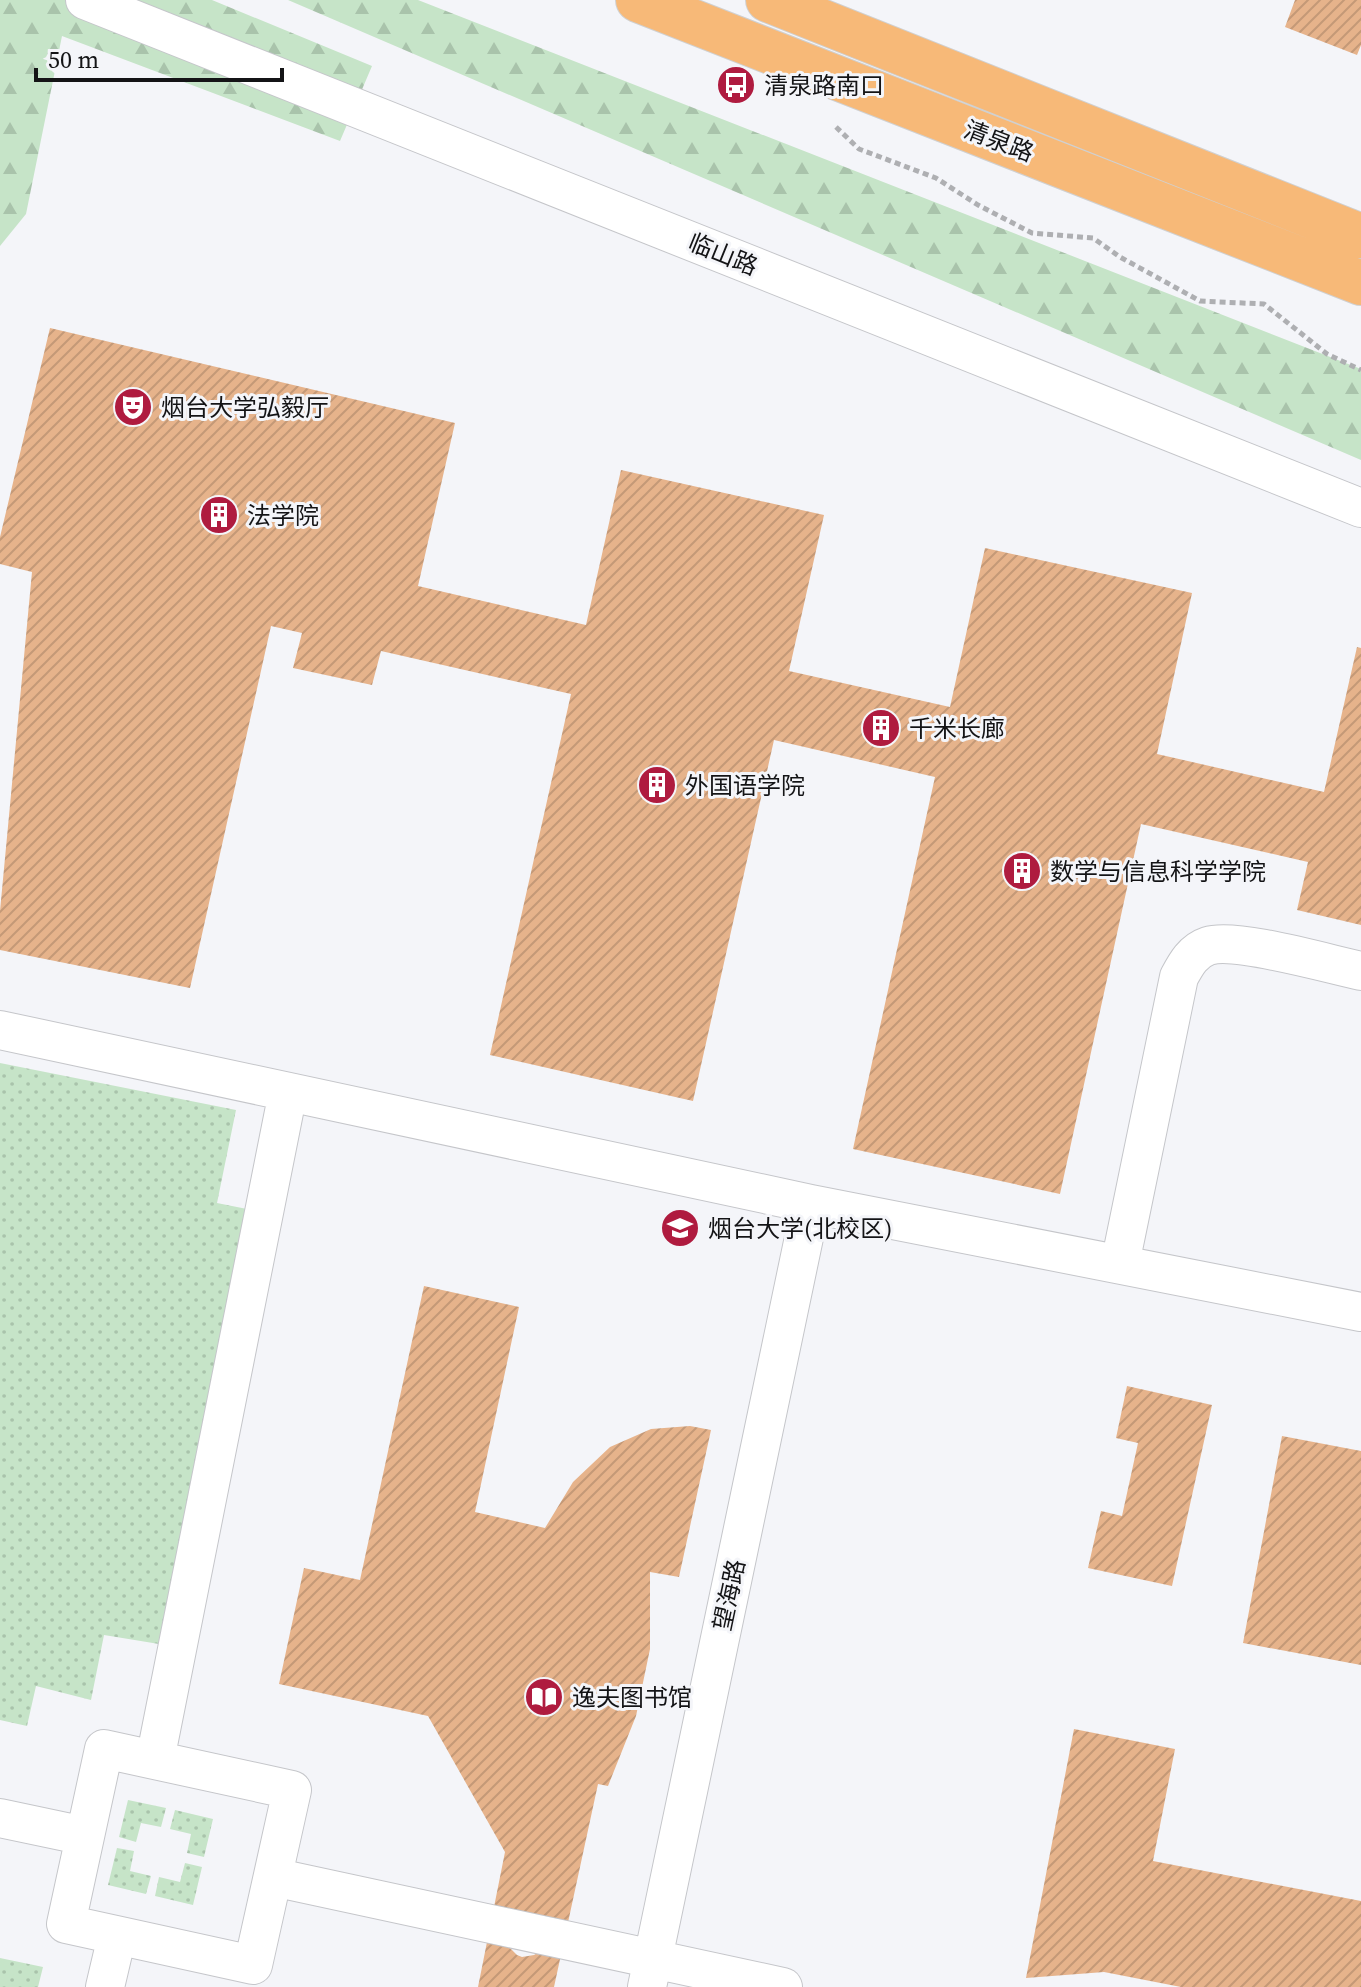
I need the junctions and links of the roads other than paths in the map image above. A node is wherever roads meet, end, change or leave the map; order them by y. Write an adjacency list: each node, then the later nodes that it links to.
1 (85, 0): 6 (street, 临山路)
2 (638, 0): 5 (main road, 清泉路)
3 (768, 0): 4 (main road, 清泉路)
4 (1361, 236)
5 (1361, 283)
6 (1361, 508)
7 (1361, 971): 11 (street)
8 (0, 1030): 9 (street)
9 (288, 1092): 10 (street); 13 (street)
10 (811, 1204): 11 (street); 18 (street, 望海路)
11 (1120, 1264): 12 (street)
12 (1361, 1312)
13 (155, 1760): 15 (street); 16 (street)
14 (0, 1818): 15 (street)
15 (85, 1836): 17 (street)
16 (273, 1877): 17 (street); 18 (street)
17 (117, 1936): 19 (street)
18 (650, 1973): 20 (street)
19 (105, 1987)
20 (783, 1987)

